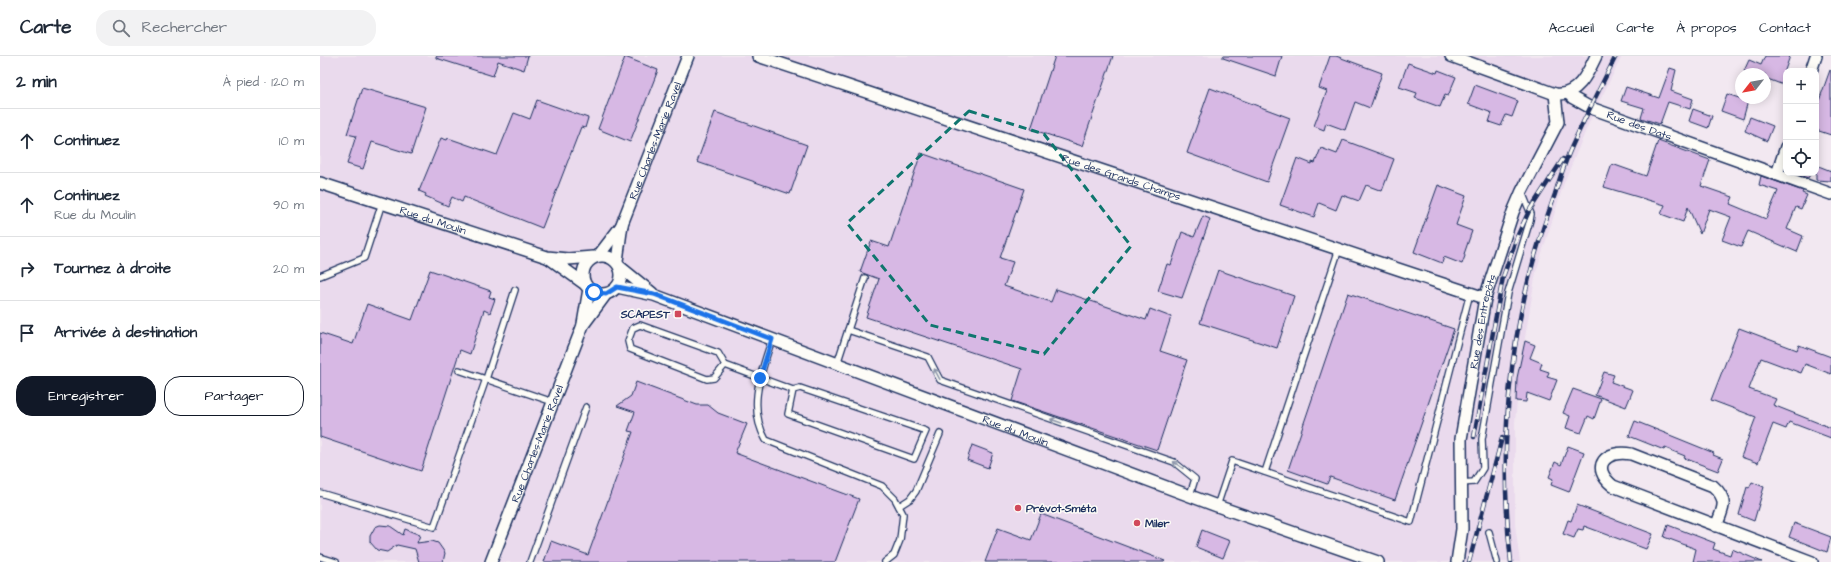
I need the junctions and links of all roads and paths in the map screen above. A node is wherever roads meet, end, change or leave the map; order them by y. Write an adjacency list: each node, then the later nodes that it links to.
1 (688, 56): 15 (street, Rue Charles-Marie Ravel)
2 (758, 56): 16 (street, Rue des Grands Champs)
3 (1451, 56): 8 (street)
4 (1596, 56): 7 (street)
5 (1816, 56): 6 (street)
6 (1812, 68)
7 (1568, 93): 8 (street); 10 (street, Rue des Dats)
8 (1555, 94): 12 (street, Rue des Entrepôts)
9 (1783, 156): 10 (street)
10 (1777, 174): 13 (street, Rue des Dats)
11 (320, 183): 14 (street, Rue du Moulin)
12 (1522, 191): 28 (street, Rue des Entrepôts); 42 (lane)
13 (1831, 194)
14 (382, 203): 18 (street, Rue du Moulin); 20 (lane)
15 (622, 224): 17 (street, Rue Charles-Marie Ravel); 19 (street, Rue Charles-Marie Ravel)
16 (1339, 249): 25 (street, Rue des Grands Champs); 41 (lane)
17 (596, 256): 18 (street, Rue du Moulin); 19 (street); 22 (street)
18 (547, 257): 22 (street, Rue du Moulin)
19 (618, 264): 23 (street); 27 (street, Rue du Moulin)
20 (320, 276)
21 (865, 278): 30 (lane)
22 (587, 286): 26 (street); 29 (street, Rue Charles-Marie Ravel)
23 (617, 287): 26 (street); 27 (street, Rue du Moulin)
24 (515, 290): 36 (lane)
25 (1470, 292): 28 (street, Rue des Grands Champs); 41 (lane)
26 (606, 294): 29 (street, Rue Charles-Marie Ravel)
27 (654, 294): 31 (street, Rue du Moulin)
28 (1485, 298): 42 (street, Rue des Entrepôts)
29 (583, 325): 38 (street, Rue Charles-Marie Ravel)
30 (848, 330): 32 (lane); 44 (lane, one-way to 30)
31 (772, 339): 32 (street, Rue du Moulin); 35 (lane)
32 (836, 364): 44 (street, Rue du Moulin)
33 (725, 365): 33 (lane); 35 (lane)
34 (459, 370): 36 (lane)
35 (760, 378): 37 (lane); 45 (lane)
36 (486, 379): 38 (lane); 43 (lane)
37 (793, 390): 37 (lane)
38 (553, 402): 51 (street, Rue Charles-Marie Ravel)
39 (586, 407): 52 (lane)
40 (940, 434): 45 (lane)
41 (1265, 472): 46 (lane)
42 (1461, 483): 55 (street, Rue des Entrepôts)
43 (320, 493)
44 (1190, 495): 46 (street, Rue du Moulin)
45 (899, 506): 53 (lane)
46 (1217, 506): 54 (street, Rue du Moulin)
47 (1716, 526): 47 (street); 57 (street)
48 (1489, 532): 56 (lane)
49 (320, 556): 50 (lane)
50 (336, 562)
51 (491, 562)
52 (530, 562)
53 (885, 562)
54 (1378, 562)
55 (1457, 562)
56 (1497, 562)
57 (1812, 562)

